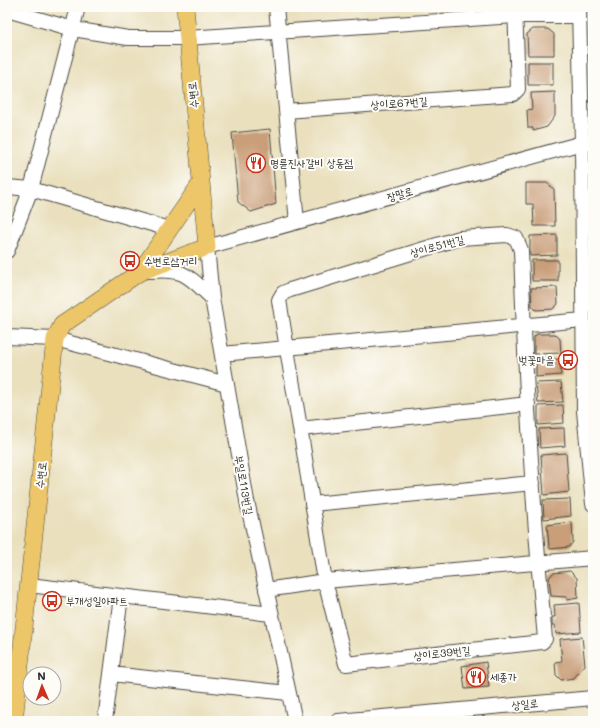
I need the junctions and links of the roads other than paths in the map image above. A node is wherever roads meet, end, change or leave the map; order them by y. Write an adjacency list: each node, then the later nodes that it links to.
1 (78, 7): 7 (street)
2 (184, 7): 9 (main road, 수변로)
3 (276, 7): 8 (street)
4 (7, 10): 7 (street)
5 (515, 11): 6 (street); 8 (street); 10 (street, 상이로67번길)
6 (579, 12): 11 (street)
7 (73, 29): 9 (street); 14 (street)
8 (278, 32): 9 (street); 10 (street)
9 (187, 38): 12 (main road, 수변로)
10 (286, 111): 15 (street)
11 (588, 143): 15 (street, 장말로); 22 (street)
12 (201, 183): 16 (main road, 수변로); 17 (main road, 수변로)
13 (7, 187): 14 (street)
14 (32, 189): 16 (street); 18 (street)
15 (297, 222): 17 (street, 장말로)
16 (168, 229): 19 (main road, 수변로)
17 (207, 247): 19 (main road, 수변로); 20 (street, 부일로113번길)
18 (7, 251)
19 (140, 272): 20 (street); 25 (main road, 수변로)
20 (212, 298): 27 (street, 부일로113번길)
21 (279, 300): 23 (street, 상이로51번길); 26 (street, 상이로39번길)
22 (583, 320): 23 (street); 33 (street)
23 (523, 325): 26 (street); 29 (street, 상이로51번길)
24 (7, 337): 25 (street)
25 (55, 339): 28 (street); 37 (main road, 수변로)
26 (286, 348): 27 (street); 30 (street, 상이로39번길)
27 (222, 354): 28 (street, 부일로113번길)
28 (227, 384): 38 (street, 부일로113번길)
29 (528, 404): 30 (street); 31 (street, 상이로39번길)
30 (300, 429): 32 (street, 상이로39번길)
31 (533, 483): 32 (street); 35 (street, 상이로39번길)
32 (312, 504): 36 (street, 상이로39번길)
33 (593, 504)
34 (593, 558): 35 (street)
35 (538, 563): 36 (street); 36 (street, 상이로39번길)
36 (325, 581): 38 (street)
37 (29, 585): 39 (street); 44 (main road, 수변로)
38 (266, 590): 40 (street, 부일로113번길)
39 (121, 596): 40 (street); 41 (street)
40 (271, 614): 42 (street, 부일로113번길)
41 (111, 674): 42 (street); 46 (street)
42 (288, 693): 47 (street, 부일로113번길)
43 (593, 698): 48 (street, 상일로)
44 (12, 702): 45 (main road, 수변로)
45 (14, 721)
46 (105, 721)
47 (294, 721)
48 (338, 721)

